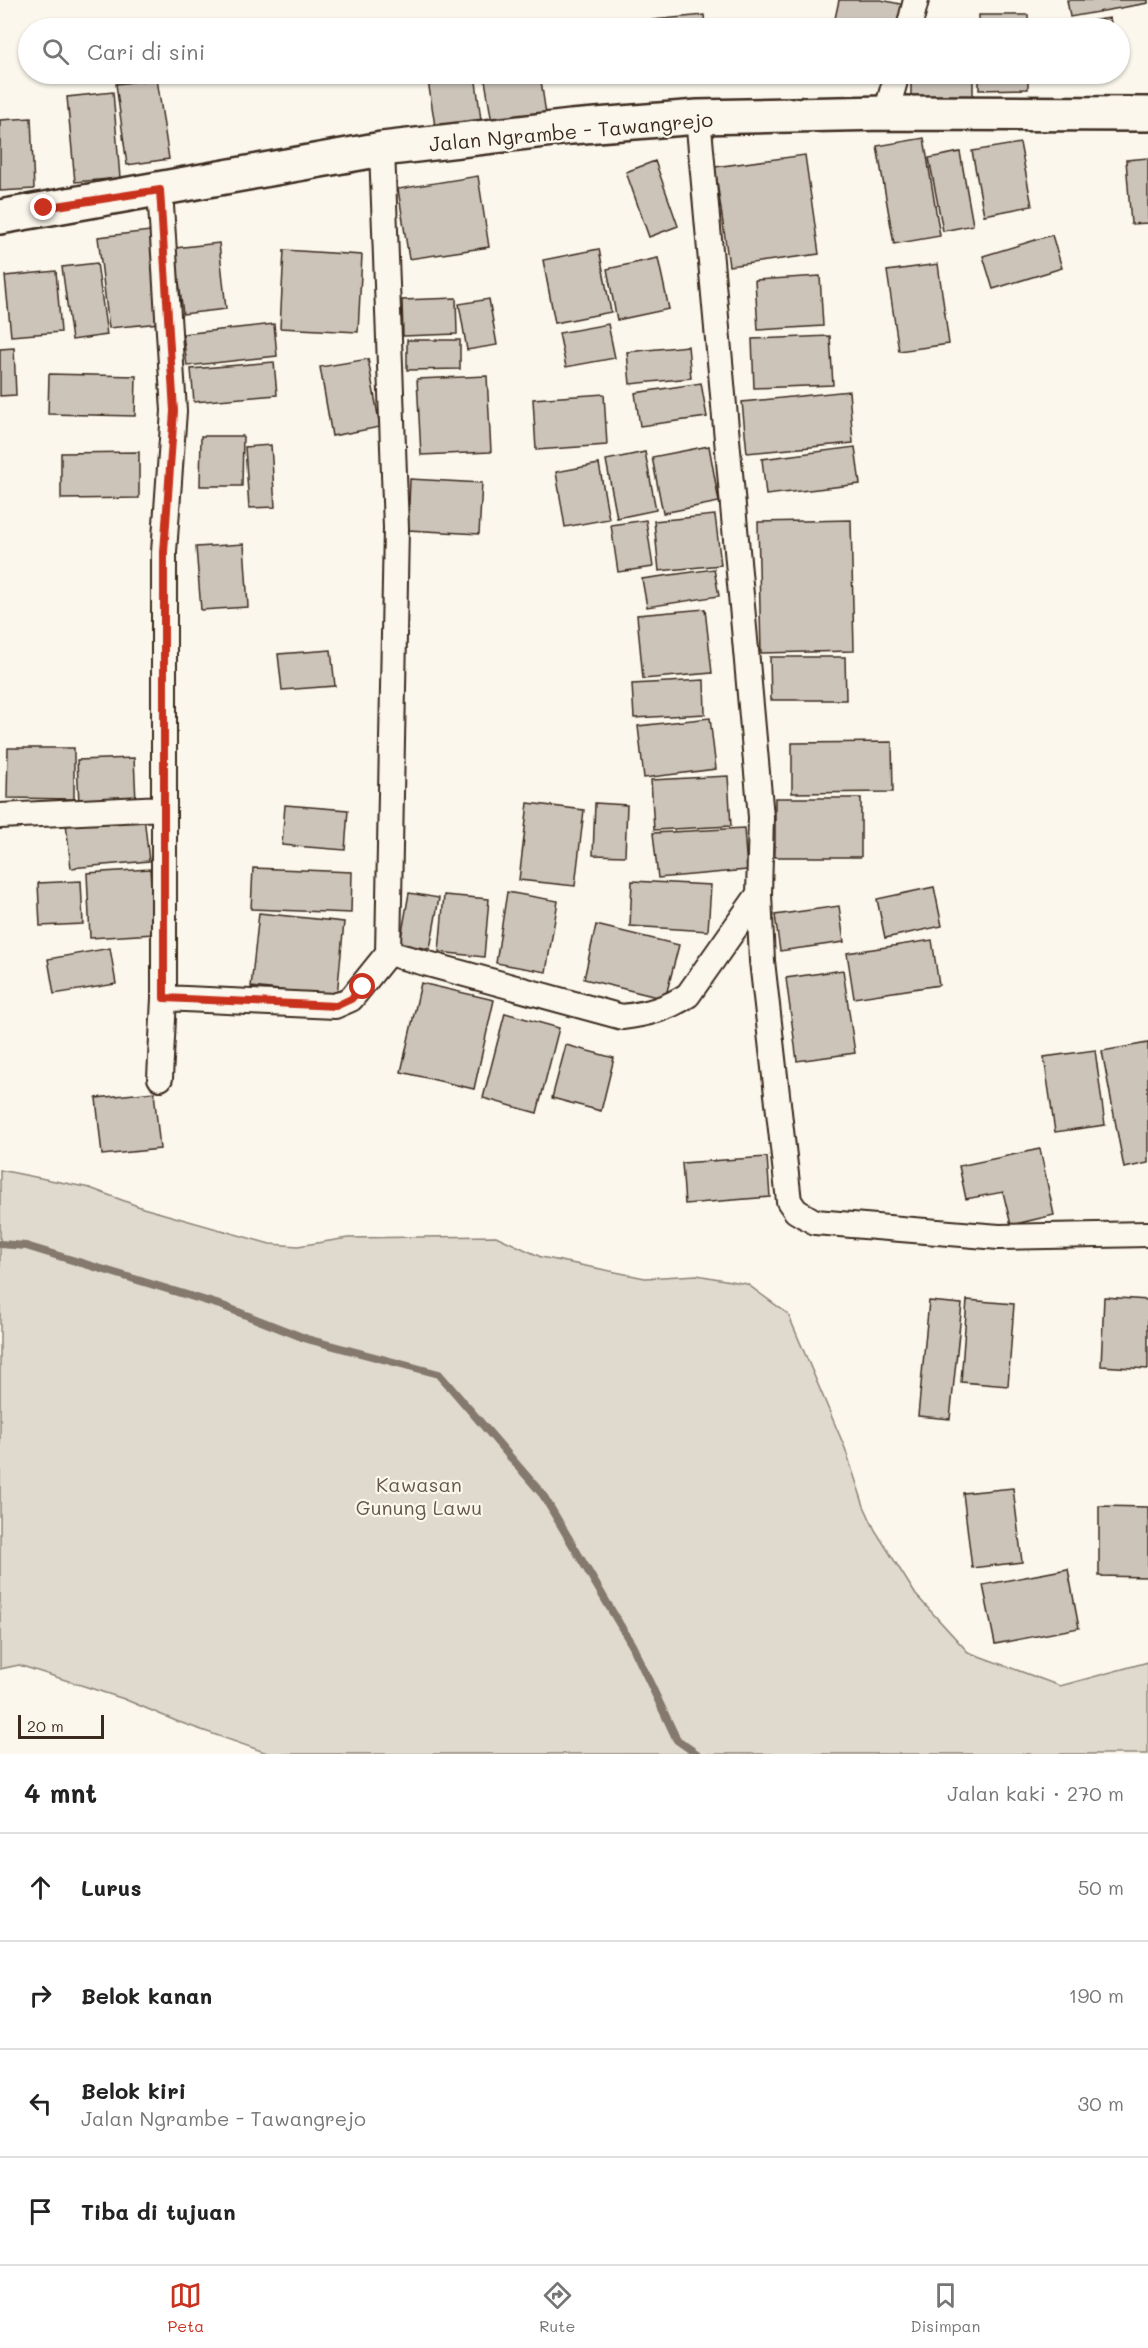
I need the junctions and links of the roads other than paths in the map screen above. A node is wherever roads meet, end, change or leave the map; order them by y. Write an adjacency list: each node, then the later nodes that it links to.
1 (916, 0): 2 (street)
2 (912, 18)
3 (894, 84): 4 (street)
4 (886, 113): 5 (main road, Jalan Ngrambe - Tawangrejo); 6 (main road, Jalan Ngrambe - Tawangrejo)
5 (1148, 114)
6 (698, 117): 7 (main road, Jalan Ngrambe - Tawangrejo); 12 (street)
7 (382, 149): 8 (main road, Jalan Ngrambe - Tawangrejo); 13 (street)
8 (160, 190): 9 (main road, Jalan Ngrambe - Tawangrejo); 10 (street)
9 (0, 217)
10 (163, 808): 11 (street); 14 (street)
11 (0, 816)
12 (759, 894): 13 (street); 16 (street)
13 (388, 953): 14 (street)
14 (164, 998): 15 (street)
15 (160, 1078)
16 (1148, 1234)

